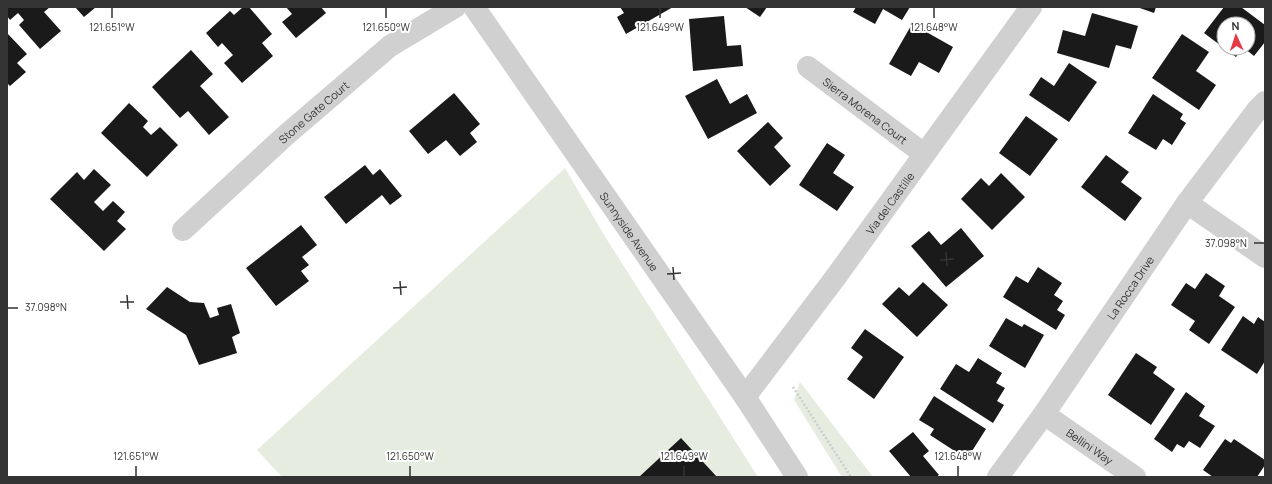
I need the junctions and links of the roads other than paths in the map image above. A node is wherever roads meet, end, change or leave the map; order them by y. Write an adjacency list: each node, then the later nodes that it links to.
1 (455, 7): 8 (street, Stone Gate Court)
2 (474, 7): 10 (street, Sunnyside Avenue)
3 (1031, 7): 6 (street, Via del Castille)
4 (808, 67): 6 (street, Sierra Morena Court)
5 (1265, 102): 7 (street, La Rocca Drive)
6 (924, 154): 10 (street, Via del Castille)
7 (1187, 204): 9 (street); 11 (street, La Rocca Drive)
8 (183, 230)
9 (1265, 257)
10 (745, 397): 12 (street, Sunnyside Avenue)
11 (1044, 414): 13 (street, La Rocca Drive); 14 (street, Bellini Way)
12 (797, 477)
13 (998, 477)
14 (1135, 477)

